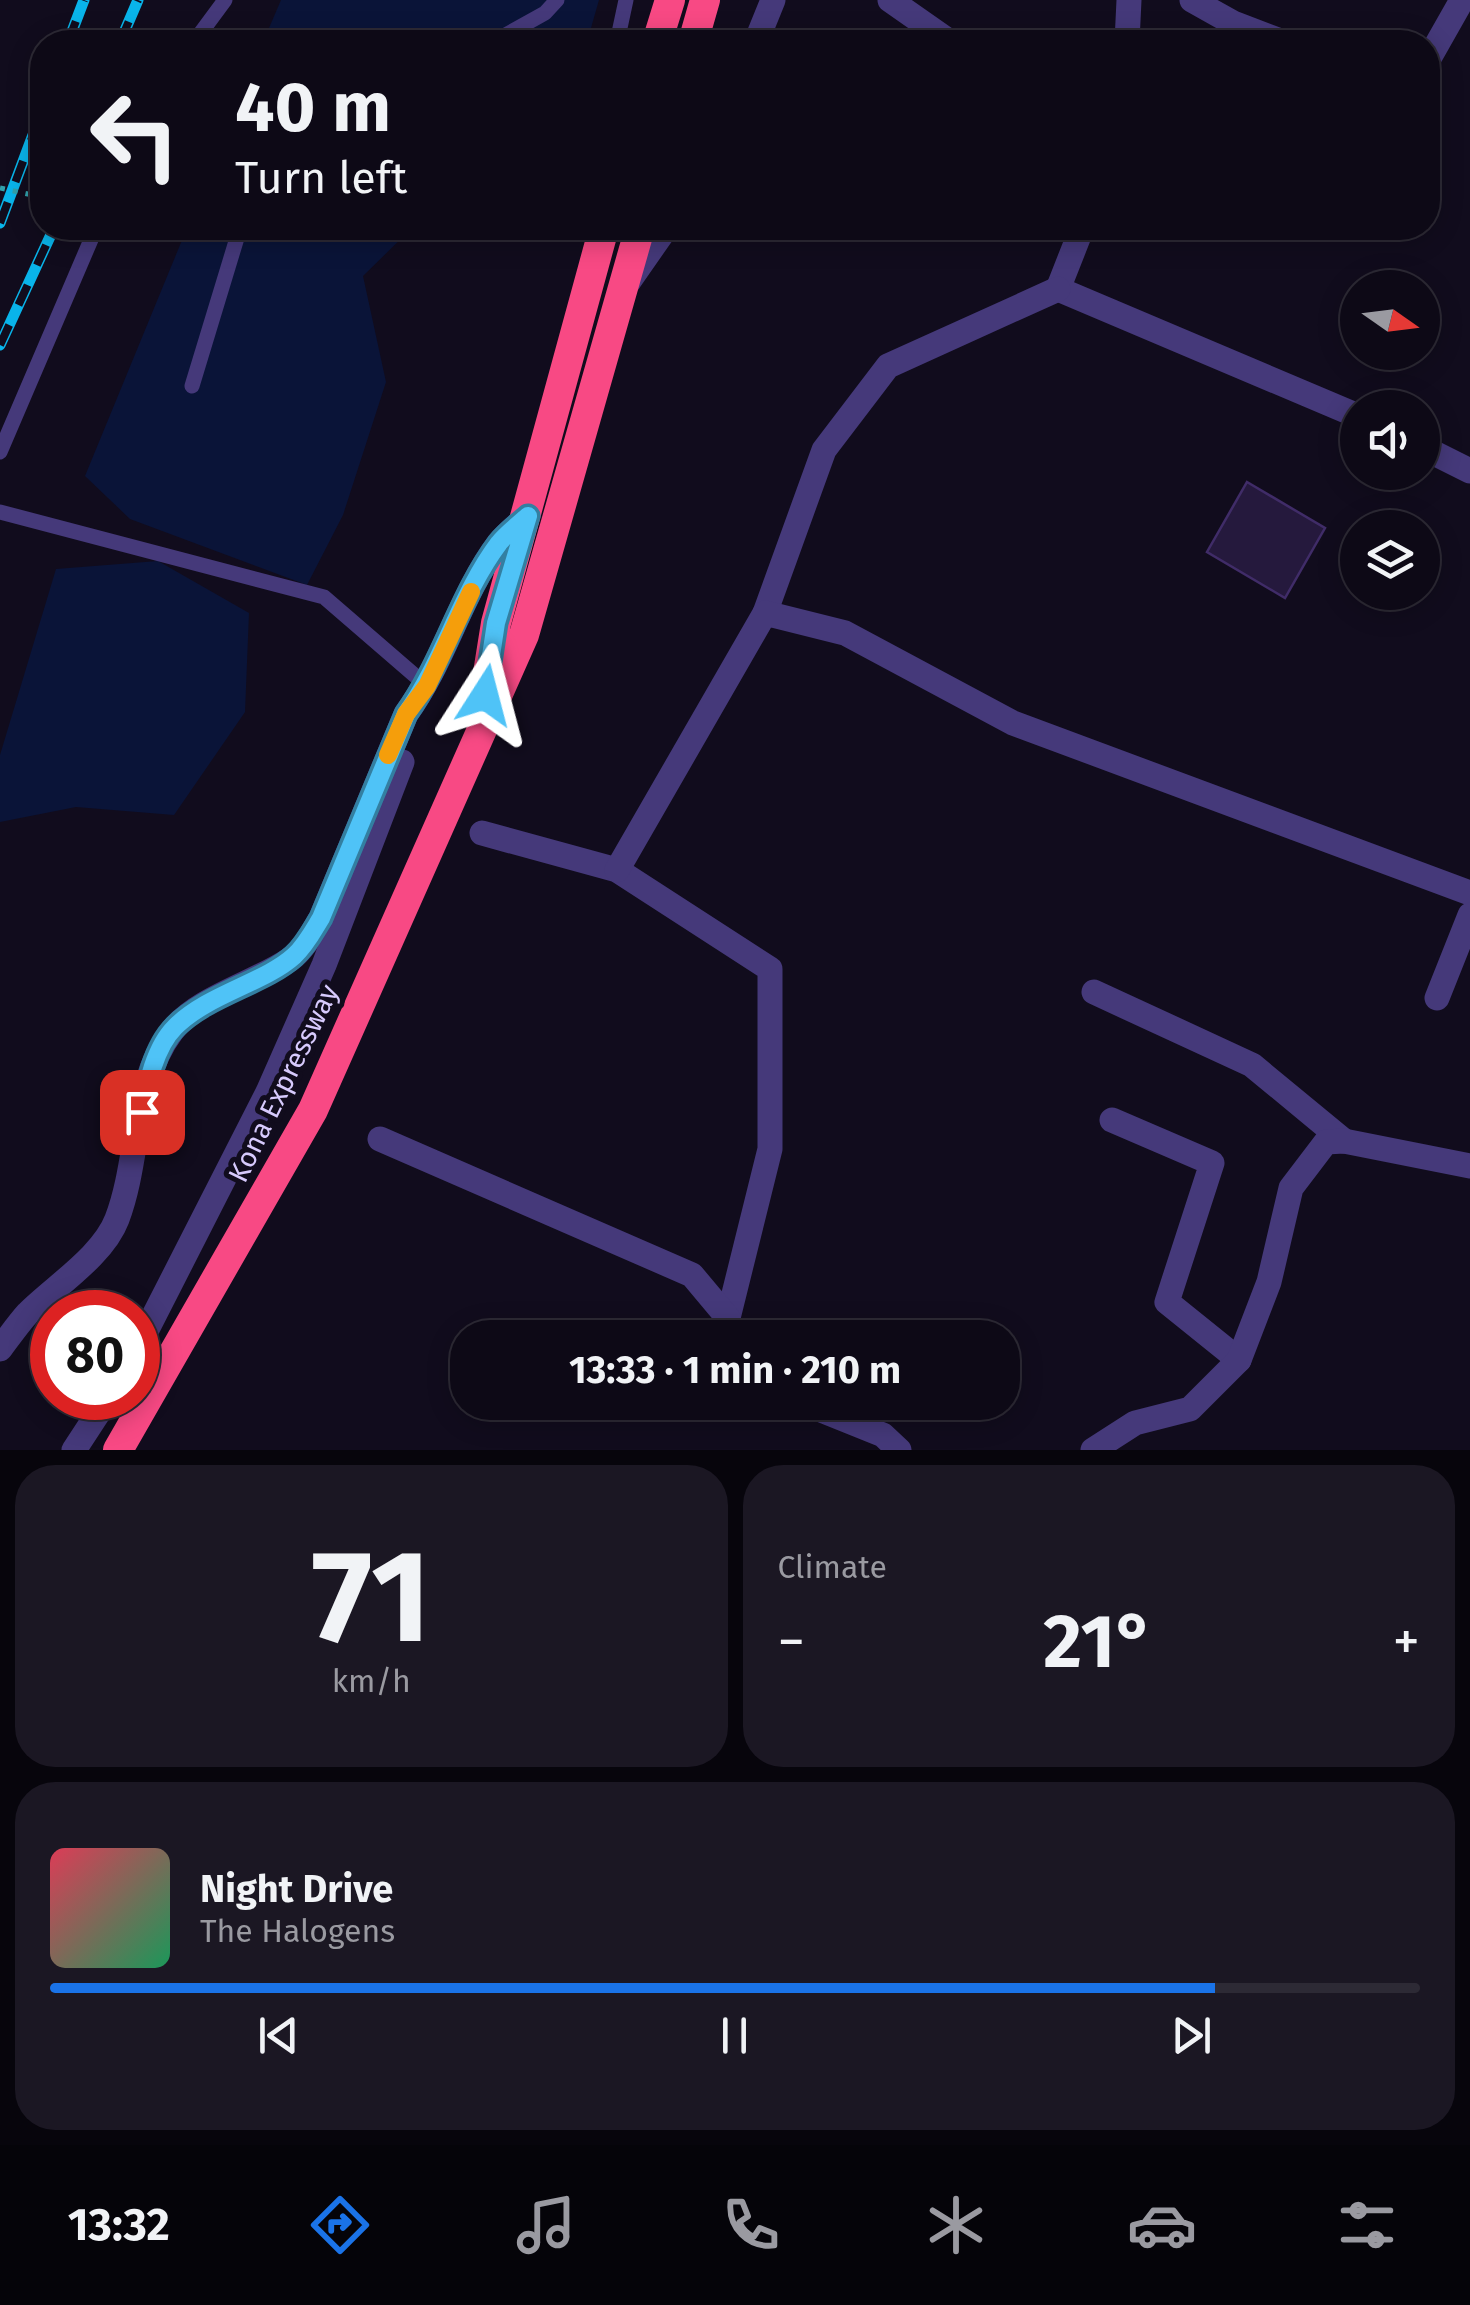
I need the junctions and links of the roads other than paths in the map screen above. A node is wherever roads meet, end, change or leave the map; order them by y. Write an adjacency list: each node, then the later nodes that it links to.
1 (225, 0): 11 (lane)
2 (557, 0): 12 (lane)
3 (626, 0): 13 (lane)
4 (670, 0): 14 (highway)
5 (705, 0): 15 (highway)
6 (773, 0): 16 (street)
7 (890, 0): 17 (street)
8 (1129, 0): 18 (street)
9 (1192, 0): 19 (street)
10 (1462, 0): 20 (street)
11 (203, 30)
12 (515, 30)
13 (620, 30)
14 (661, 30)
15 (696, 30)
16 (761, 30)
17 (933, 30)
18 (1128, 30)
19 (1251, 30)
20 (1440, 39)
21 (91, 240): 31 (lane)
22 (236, 240): 29 (lane)
23 (601, 240): 35 (highway, Kona Expressway)
24 (636, 240): 28 (highway, Kona Expressway)
25 (658, 240): 28 (street)
26 (1077, 240): 27 (street)
27 (1058, 289): 30 (street); 36 (street)
28 (621, 293): 38 (highway, Kona Expressway)
29 (192, 386)
30 (1340, 408)
31 (0, 452)
32 (1440, 456): 33 (street)
33 (1470, 470)
34 (0, 512): 37 (lane)
35 (528, 516): 37 (street); 38 (highway, Kona Expressway)
36 (764, 612): 40 (street); 41 (street)
37 (427, 686): 49 (street); 52 (street)
38 (479, 731): 57 (highway, Kona Expressway)
39 (482, 833): 40 (street)
40 (617, 870): 51 (street)
41 (1470, 893)
42 (1470, 915): 44 (street)
43 (1094, 992): 47 (street)
44 (1438, 998)
45 (1112, 1120): 53 (street)
46 (380, 1139): 50 (street)
47 (1344, 1142): 48 (street); 53 (street)
48 (1470, 1166)
49 (160, 1304)
50 (719, 1320)
51 (726, 1320)
52 (0, 1349)
53 (1239, 1360): 59 (street)
54 (94, 1420): 56 (street)
55 (846, 1420): 58 (street)
56 (74, 1450)
57 (118, 1450)
58 (899, 1450)
59 (1093, 1450)

